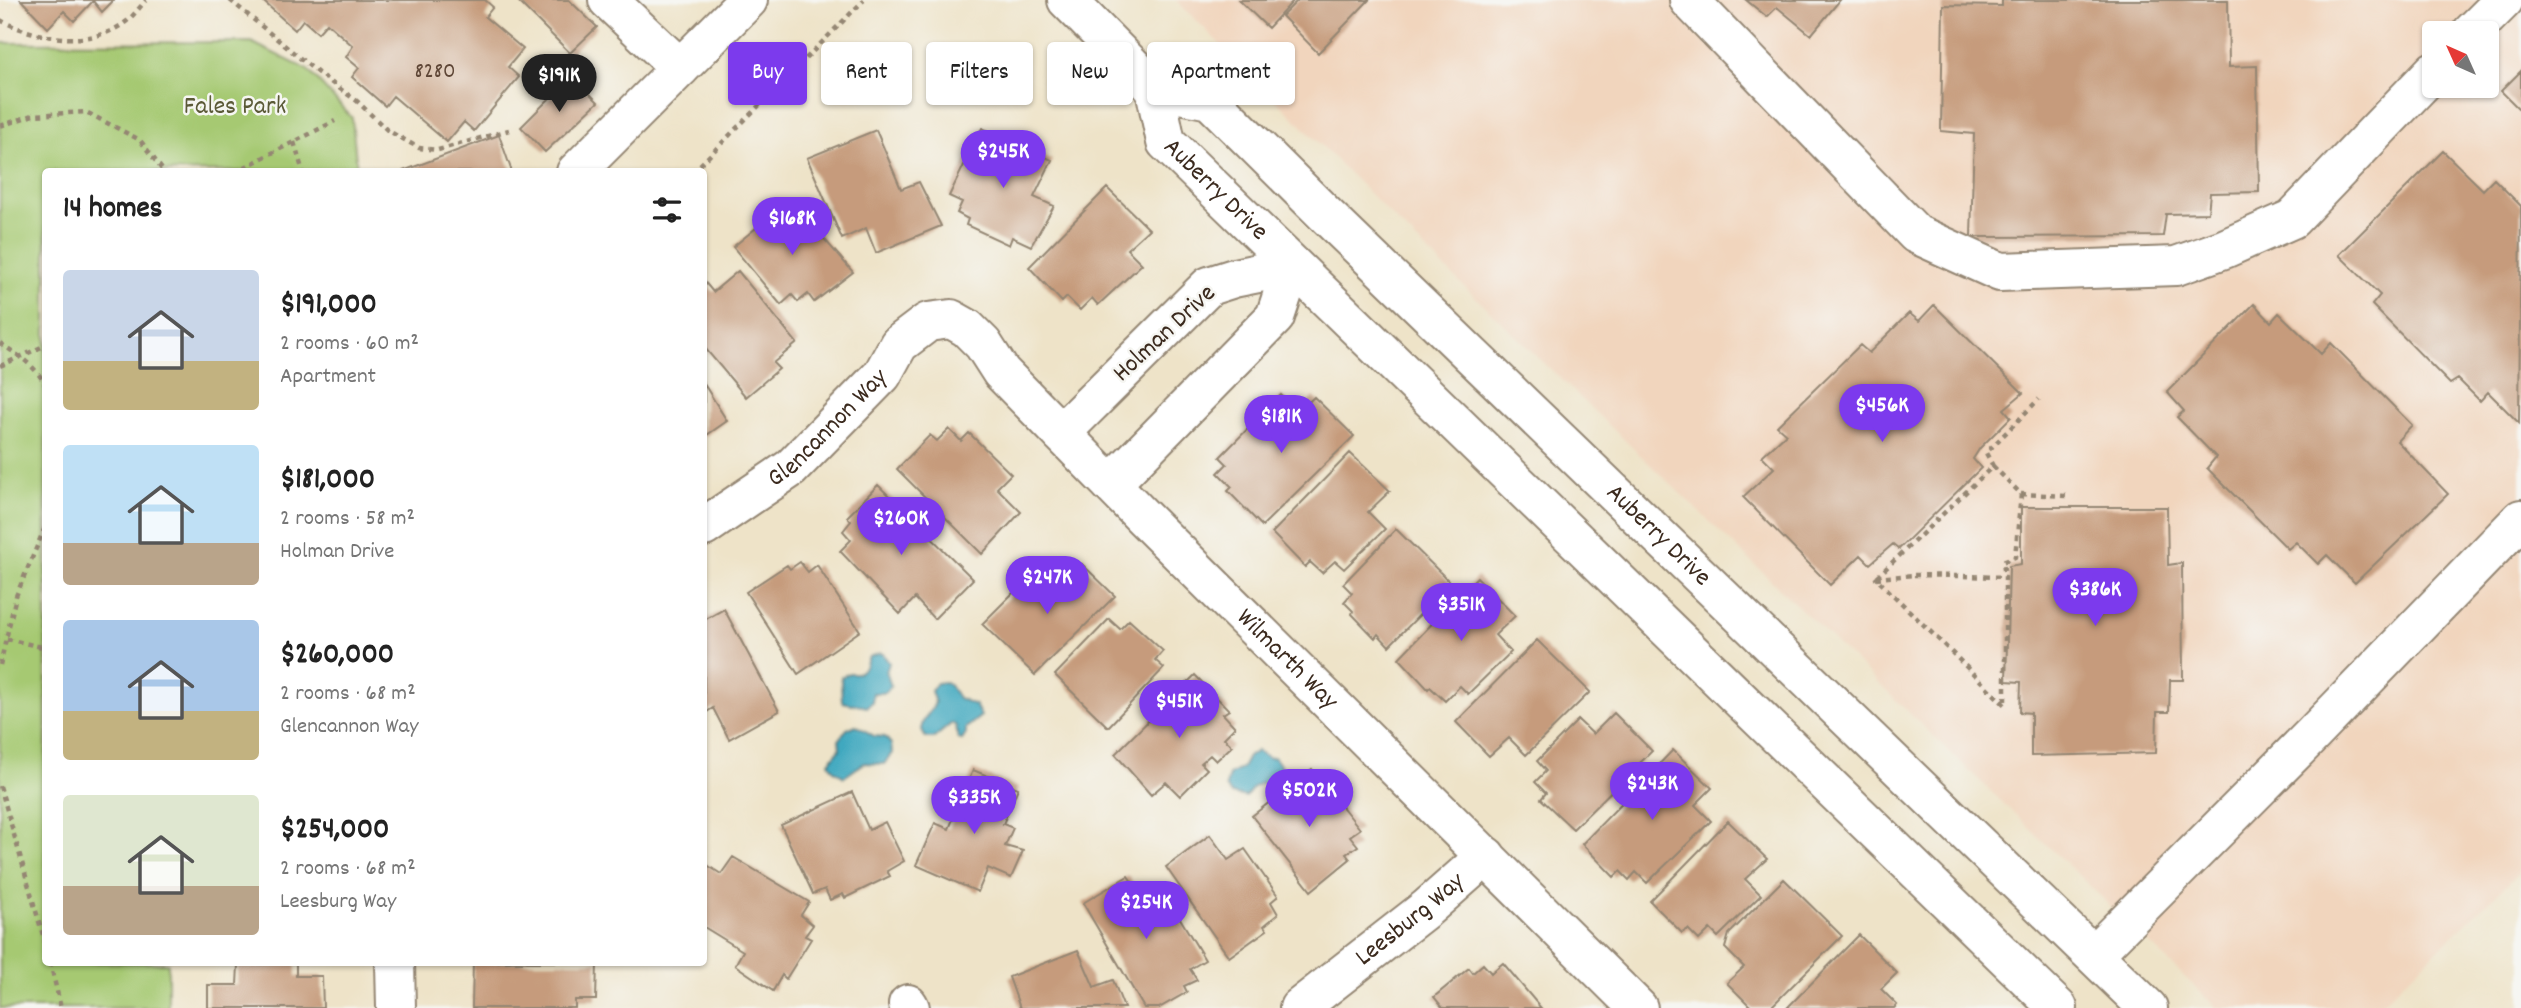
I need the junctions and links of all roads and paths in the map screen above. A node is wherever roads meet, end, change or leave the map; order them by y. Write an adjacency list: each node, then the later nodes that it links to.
1 (146, 0): 9 (path)
2 (230, 0): 18 (path)
3 (608, 0): 11 (street)
4 (748, 0): 11 (street)
5 (864, 0): 24 (path)
6 (1067, 0): 12 (street)
7 (1689, 0): 13 (street)
8 (2504, 0): 10 (street)
9 (0, 20)
10 (2484, 21)
11 (680, 68): 23 (street)
12 (1147, 81)
13 (2422, 84)
14 (1158, 105): 25 (street, Auberry Drive)
15 (1215, 105): 49 (street, Auberry Drive)
16 (335, 121): 19 (path)
17 (0, 126): 20 (path)
18 (509, 130)
19 (294, 142): 21 (path); 22 (path)
20 (161, 168)
21 (243, 168)
22 (302, 168)
23 (580, 168)
24 (697, 168)
25 (1292, 266): 33 (street, Holman Drive); 35 (street); 56 (street, Auberry Drive)
26 (938, 319): 33 (street, Wilmarth Way); 39 (street, Glencannon Way)
27 (0, 343): 29 (path)
28 (42, 347): 29 (path)
29 (22, 357): 30 (path); 31 (path)
30 (0, 366)
31 (42, 379)
32 (2039, 399): 34 (path)
33 (1060, 433): 35 (street, Wilmarth Way)
34 (1993, 466): 36 (path); 42 (path)
35 (1111, 484): 47 (street, Wilmarth Way)
36 (2021, 494): 37 (path); 41 (path)
37 (2067, 496)
38 (2521, 519): 49 (street)
39 (707, 525)
40 (42, 534): 43 (path)
41 (2005, 577): 42 (path); 42 (path)
42 (1876, 578)
43 (8, 639): 44 (path); 45 (path)
44 (42, 647)
45 (0, 665)
46 (0, 786): 48 (path)
47 (1486, 856): 54 (street, Leesburg Way); 55 (street, Wilmarth Way)
48 (42, 932)
49 (2094, 954): 57 (street, Auberry Drive)
50 (51, 966): 52 (path)
51 (395, 966): 53 (street)
52 (61, 1008)
53 (396, 1008)
54 (1298, 1008)
55 (1638, 1008)
56 (2058, 1008)
57 (2148, 1008)

